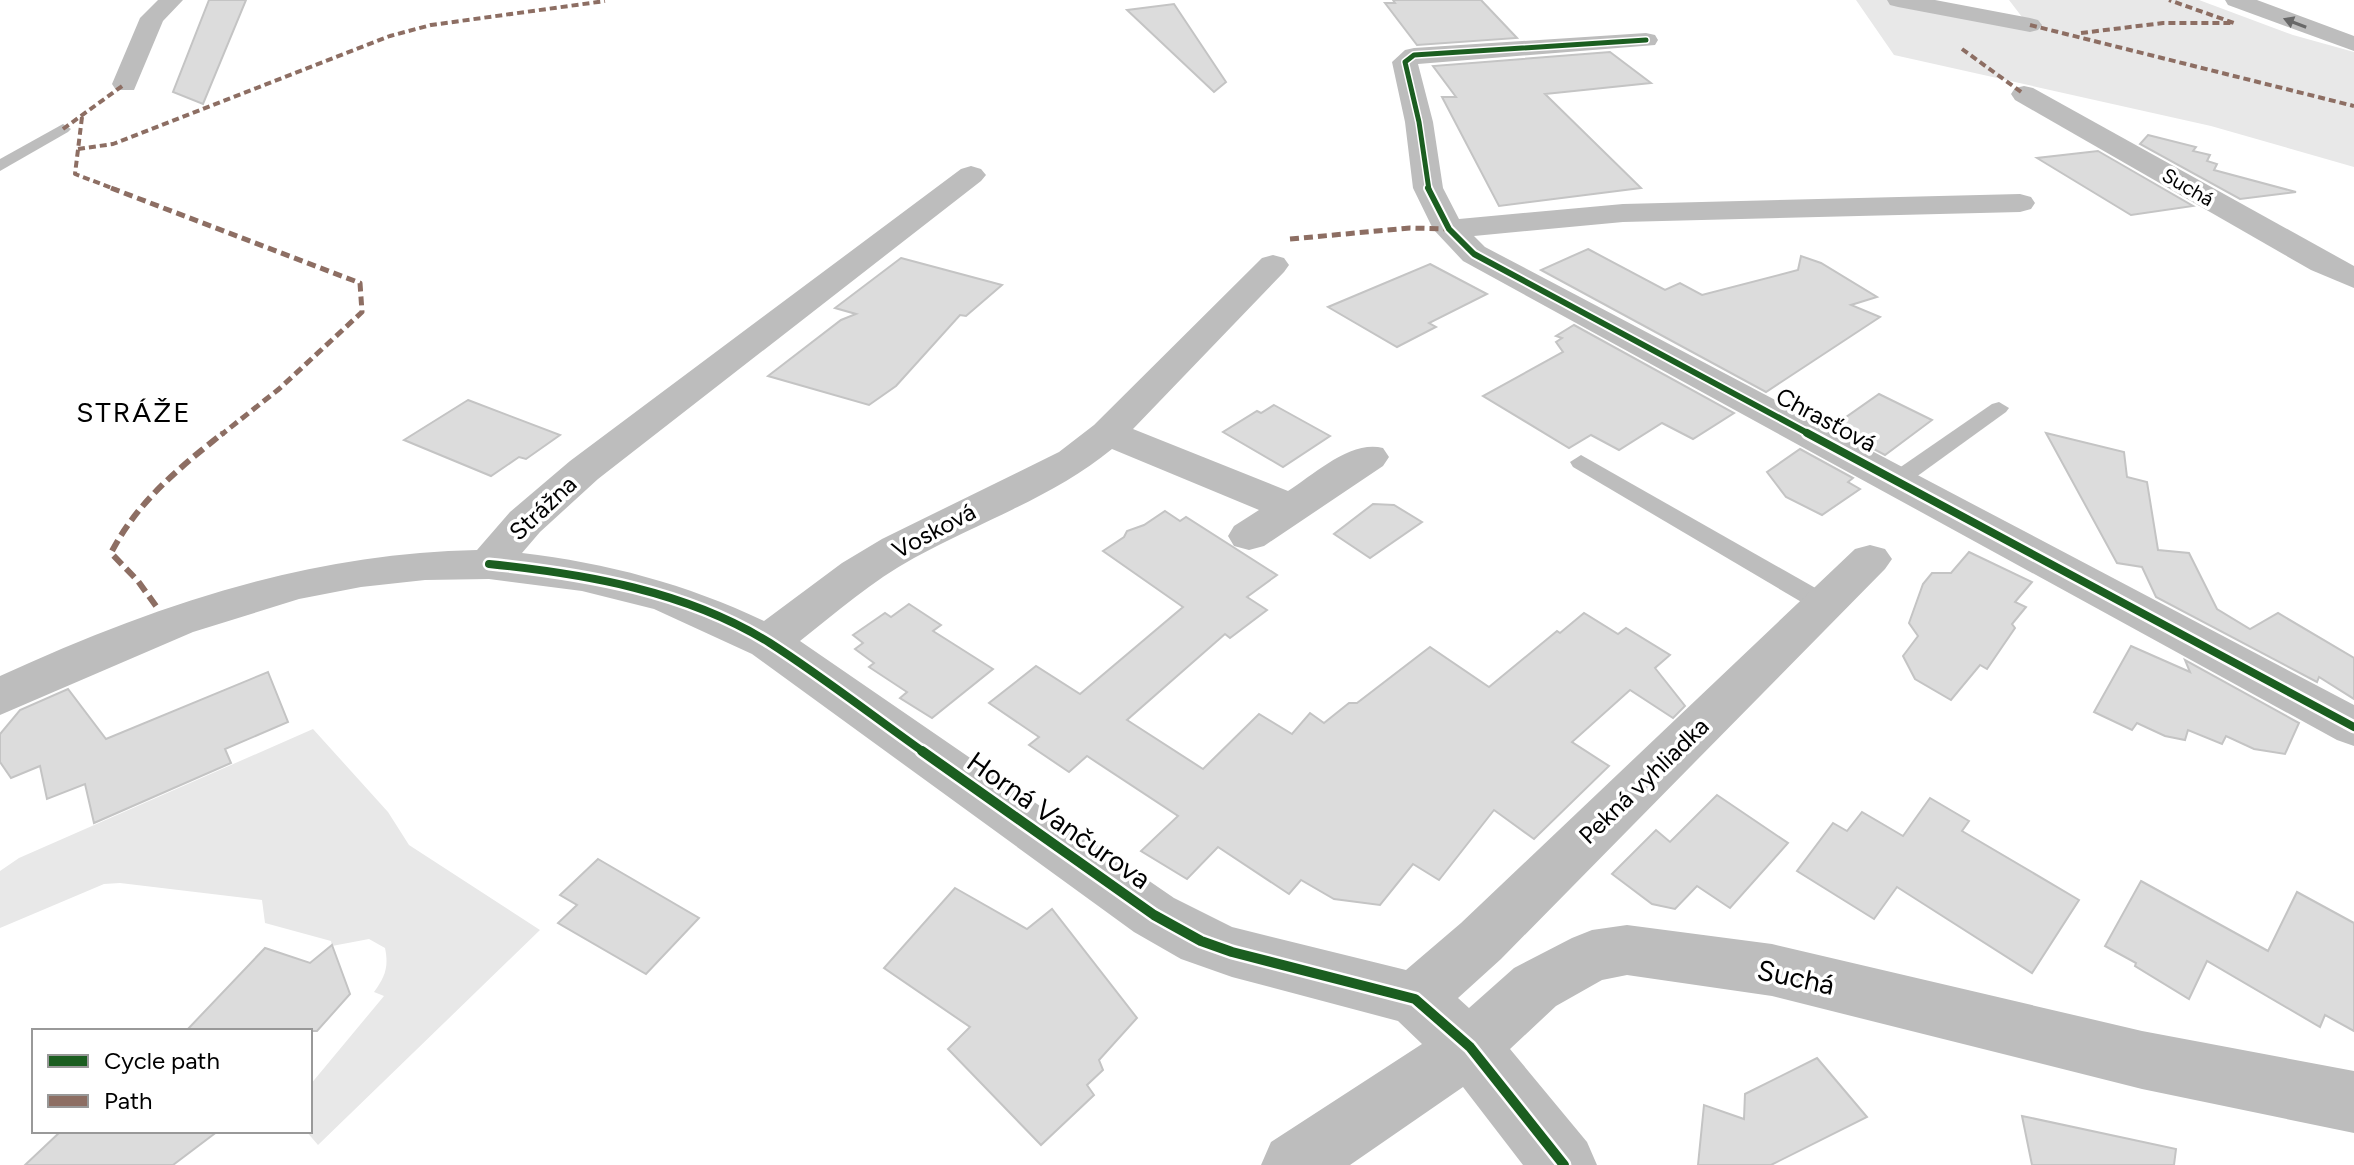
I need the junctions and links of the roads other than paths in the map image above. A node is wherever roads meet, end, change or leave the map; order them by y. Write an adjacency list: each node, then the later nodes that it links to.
1 (172, 0): 7 (street)
2 (1898, 0): 4 (street)
3 (2236, 0): 6 (street, one-way to 3)
4 (2030, 25)
5 (1646, 40): 13 (street, Chrasťová)
6 (2354, 44)
7 (125, 84)
8 (2024, 94): 15 (street, Suchá)
9 (63, 129): 10 (lane)
10 (0, 166)
11 (971, 175): 24 (street, Strážna)
12 (2020, 203): 13 (street)
13 (1449, 229): 20 (street, Chrasťová)
14 (1273, 265): 17 (street, Vosková)
15 (2354, 278)
16 (1999, 408): 20 (lane)
17 (1108, 433): 21 (street); 26 (street, Vosková)
18 (1369, 457): 21 (street)
19 (1581, 462): 25 (lane)
20 (1897, 480): 28 (street, Chrasťová)
21 (1292, 508): 22 (street)
22 (1249, 536)
23 (1870, 559): 25 (street, Pekná vyhliadka)
24 (489, 564): 26 (street, Horná Vančurova); 27 (street)
25 (1824, 604): 29 (street, Pekná vyhliadka)
26 (768, 642): 29 (street, Horná Vančurova)
27 (0, 697)
28 (2354, 727)
29 (1415, 999): 30 (street, Horná Vančurova)
30 (1470, 1047): 31 (street, Suchá); 32 (street, Suchá); 33 (street, Horná Vančurova)
31 (2354, 1102)
32 (1294, 1165)
33 (1564, 1165)

